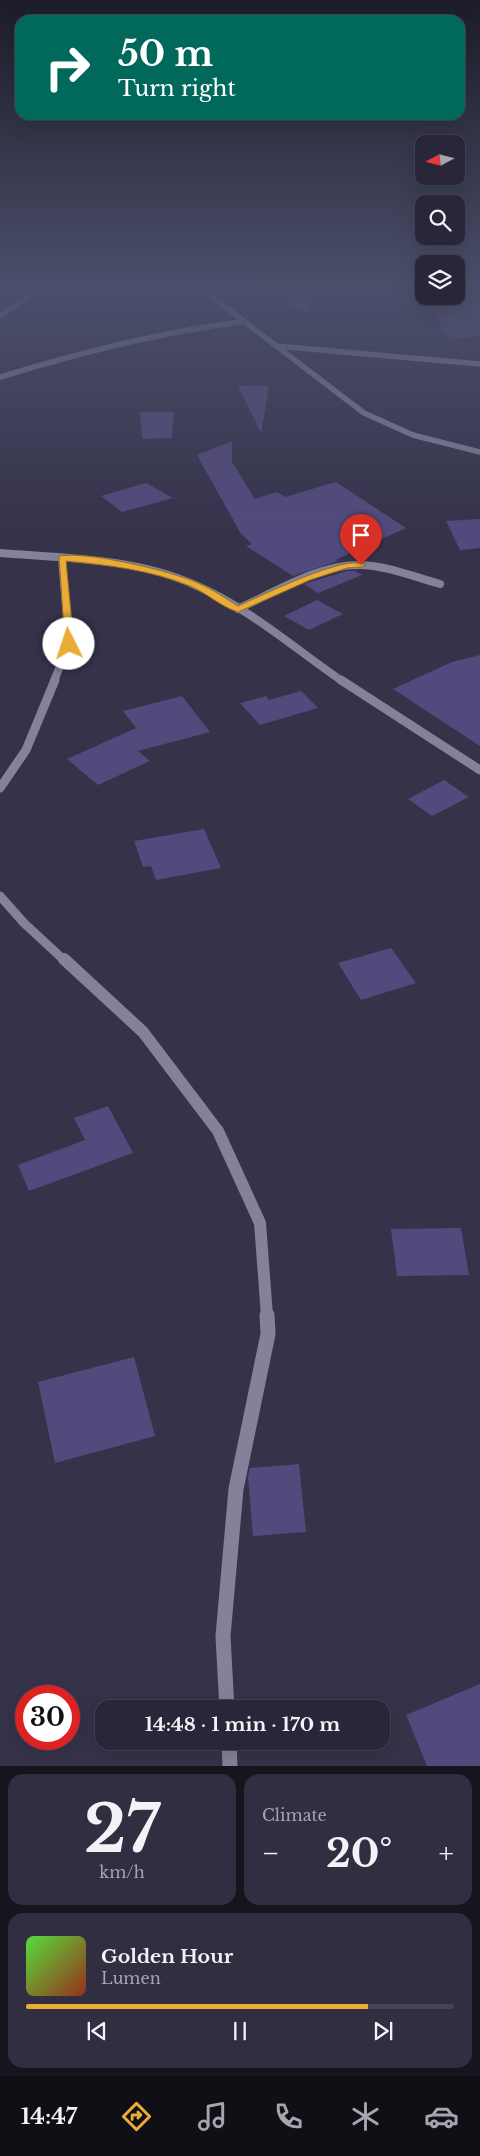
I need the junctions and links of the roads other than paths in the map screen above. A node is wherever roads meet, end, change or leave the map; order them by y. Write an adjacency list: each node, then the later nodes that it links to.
1 (29, 368): 3 (street)
2 (305, 368): 4 (street)
3 (0, 377)
4 (480, 452)
5 (0, 553): 6 (street)
6 (62, 558): 8 (street); 10 (street)
7 (440, 584): 8 (street)
8 (238, 609): 9 (street)
9 (480, 770)
10 (0, 788)
11 (0, 896): 12 (street)
12 (226, 1700)
13 (229, 1750): 14 (street)
14 (230, 1766)

